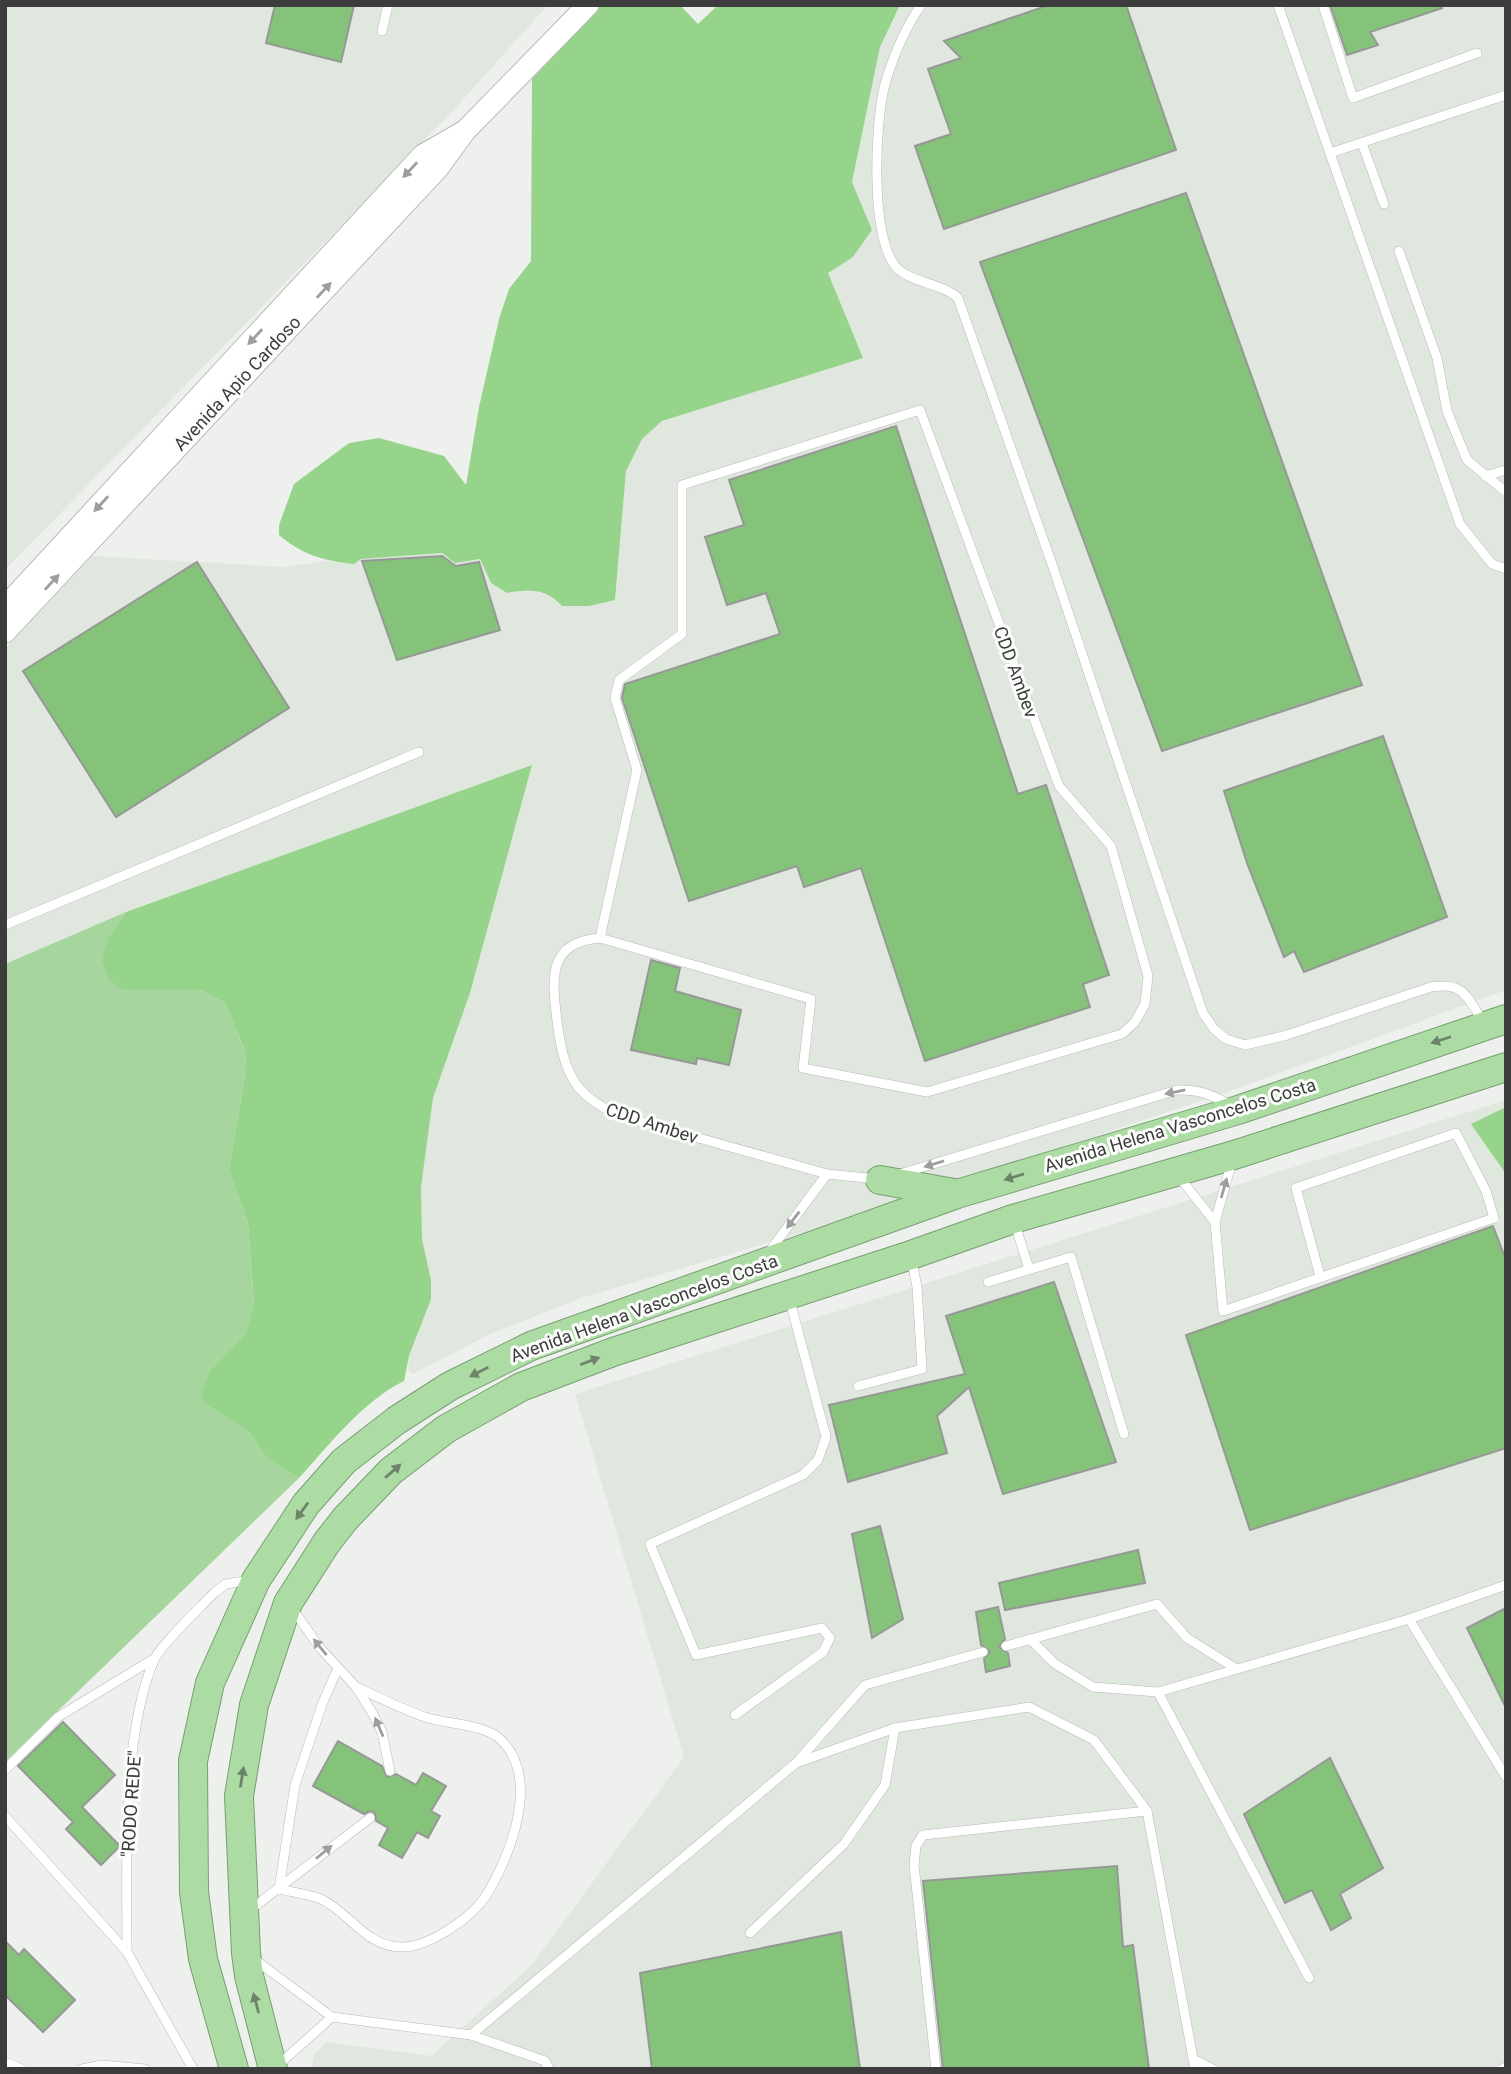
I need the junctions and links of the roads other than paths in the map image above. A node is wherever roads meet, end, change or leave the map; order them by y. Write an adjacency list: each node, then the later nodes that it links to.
1 (388, 5): 6 (lane)
2 (921, 5): 23 (lane)
3 (1278, 5): 11 (lane)
4 (1323, 5): 7 (lane)
5 (579, 9): 9 (street, Avenida Apio Cardoso)
6 (382, 31)
7 (1477, 53)
8 (1506, 96): 10 (lane)
9 (465, 131): 18 (street, Avenida Apio Cardoso, one-way to 18); 19 (street, Avenida Apio Cardoso, one-way to 9)
10 (1362, 143): 11 (lane); 12 (lane)
11 (1330, 153): 17 (lane)
12 (1384, 204)
13 (1399, 251): 15 (lane)
14 (1506, 470): 15 (lane)
15 (1485, 476): 16 (lane)
16 (1506, 492)
17 (1506, 569)
18 (5, 607)
19 (5, 632)
20 (419, 752): 21 (lane)
21 (5, 925)
22 (600, 938): 22 (lane, CDD Ambev); 28 (lane, CDD Ambev)
23 (1496, 1022): 25 (highway, Avenida Helena Vasconcelos Costa, one-way to 25)
24 (1506, 1067): 26 (highway, Avenida Helena Vasconcelos Costa)
25 (1238, 1110): 29 (lane, one-way to 29); 30 (highway, Avenida Helena Vasconcelos Costa, one-way to 30)
26 (1234, 1155): 27 (highway, Avenida Helena Vasconcelos Costa); 32 (lane, one-way to 26)
27 (1175, 1172): 31 (highway, Avenida Helena Vasconcelos Costa); 32 (lane)
28 (827, 1174): 29 (lane, CDD Ambev); 34 (lane, one-way to 34)
29 (880, 1180): 30 (highway)
30 (957, 1194): 34 (highway, Avenida Helena Vasconcelos Costa)
31 (1013, 1219): 33 (highway, Avenida Helena Vasconcelos Costa); 35 (lane)
32 (1215, 1222): 36 (lane)
33 (911, 1255): 38 (highway, Avenida Helena Vasconcelos Costa); 39 (lane)
34 (758, 1266): 41 (highway, Avenida Helena Vasconcelos Costa, one-way to 41)
35 (1029, 1269): 37 (lane); 40 (lane)
36 (1320, 1276): 36 (lane)
37 (988, 1282)
38 (788, 1293): 43 (highway, Avenida Helena Vasconcelos Costa, one-way to 38); 53 (lane)
39 (858, 1386)
40 (1124, 1434)
41 (256, 1580): 48 (lane, "RODO REDE"); 76 (highway, Avenida Helena Vasconcelos Costa)
42 (1506, 1585): 44 (lane)
43 (288, 1604): 49 (lane, one-way to 43); 63 (highway, Avenida Helena Vasconcelos Costa, one-way to 43)
44 (1409, 1619): 50 (lane); 58 (lane)
45 (1030, 1639): 46 (lane); 50 (lane); 52 (lane)
46 (1006, 1646)
47 (983, 1652): 55 (lane)
48 (155, 1658): 56 (lane, "RODO REDE"); 65 (lane, "RODO REDE")
49 (338, 1668): 51 (lane); 62 (lane)
50 (1235, 1668): 52 (lane)
51 (356, 1687): 57 (lane, one-way to 51); 62 (lane)
52 (1158, 1692): 67 (lane)
53 (735, 1715)
54 (895, 1728): 55 (lane); 59 (lane); 64 (lane)
55 (796, 1763): 69 (lane)
56 (5, 1770)
57 (390, 1771)
58 (1506, 1777)
59 (1147, 1811): 71 (lane); 79 (lane)
60 (5, 1816): 65 (lane, "RODO REDE")
61 (370, 1818): 62 (lane, one-way to 61)
62 (279, 1889): 63 (lane)
63 (244, 1914): 66 (highway, Avenida Helena Vasconcelos Costa)
64 (751, 1933)
65 (127, 1952): 75 (lane, "RODO REDE")
66 (246, 1952): 68 (lane); 77 (highway, Avenida Helena Vasconcelos Costa, one-way to 66)
67 (1309, 1978)
68 (332, 2017): 69 (lane); 77 (lane)
69 (471, 2035): 78 (lane)
70 (5, 2062): 72 (lane)
71 (1194, 2064): 80 (lane)
72 (22, 2069)
73 (82, 2069): 74 (lane)
74 (145, 2069)
75 (193, 2069)
76 (234, 2069)
77 (273, 2069)
78 (549, 2069)
79 (936, 2069)
80 (1213, 2069)

